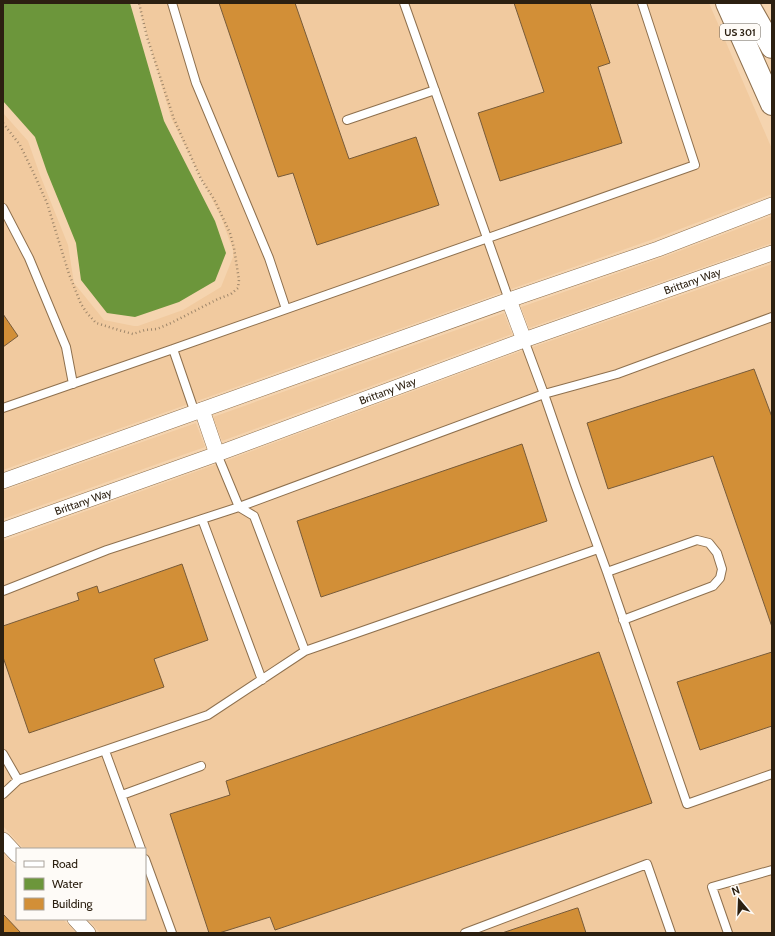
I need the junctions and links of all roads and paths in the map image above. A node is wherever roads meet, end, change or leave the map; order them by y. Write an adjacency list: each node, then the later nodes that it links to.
1 (139, 3): 11 (path)
2 (172, 3): 17 (lane)
3 (404, 3): 8 (lane)
4 (642, 3): 14 (lane)
5 (727, 3): 9 (main road, US 301)
6 (747, 3): 7 (main road)
7 (772, 47)
8 (435, 90): 10 (lane); 14 (lane)
9 (772, 104)
10 (346, 120)
11 (3, 123)
12 (772, 205): 16 (street)
13 (3, 208): 21 (lane)
14 (487, 238): 16 (lane); 17 (lane)
15 (772, 253): 19 (street, Brittany Way)
16 (509, 300): 19 (street); 24 (street)
17 (286, 309): 20 (lane)
18 (772, 317): 22 (lane)
19 (524, 340): 22 (lane); 25 (street, Brittany Way)
20 (173, 349): 21 (lane); 24 (lane)
21 (73, 384): 23 (lane)
22 (544, 394): 27 (lane); 30 (lane)
23 (3, 408)
24 (198, 411): 25 (street); 26 (street)
25 (217, 454): 27 (lane); 29 (street, Brittany Way)
26 (3, 481)
27 (239, 506): 28 (lane); 34 (lane)
28 (202, 519): 32 (lane); 35 (lane)
29 (3, 530)
30 (598, 549): 31 (lane); 34 (lane)
31 (607, 572): 33 (lane); 33 (lane)
32 (3, 591)
33 (623, 620): 39 (lane)
34 (305, 651): 35 (lane)
35 (262, 680): 36 (lane)
36 (105, 751): 40 (lane); 42 (lane)
37 (3, 754): 40 (lane)
38 (201, 766): 42 (lane)
39 (772, 774)
40 (18, 780): 41 (lane)
41 (3, 794)
42 (122, 795): 44 (lane)
43 (3, 840): 45 (street)
44 (142, 848)
45 (16, 854)
46 (146, 862): 50 (lane)
47 (772, 870): 53 (lane)
48 (76, 920): 49 (street)
49 (88, 933)
50 (172, 933)
51 (465, 933): 52 (lane)
52 (671, 933)
53 (728, 933)

